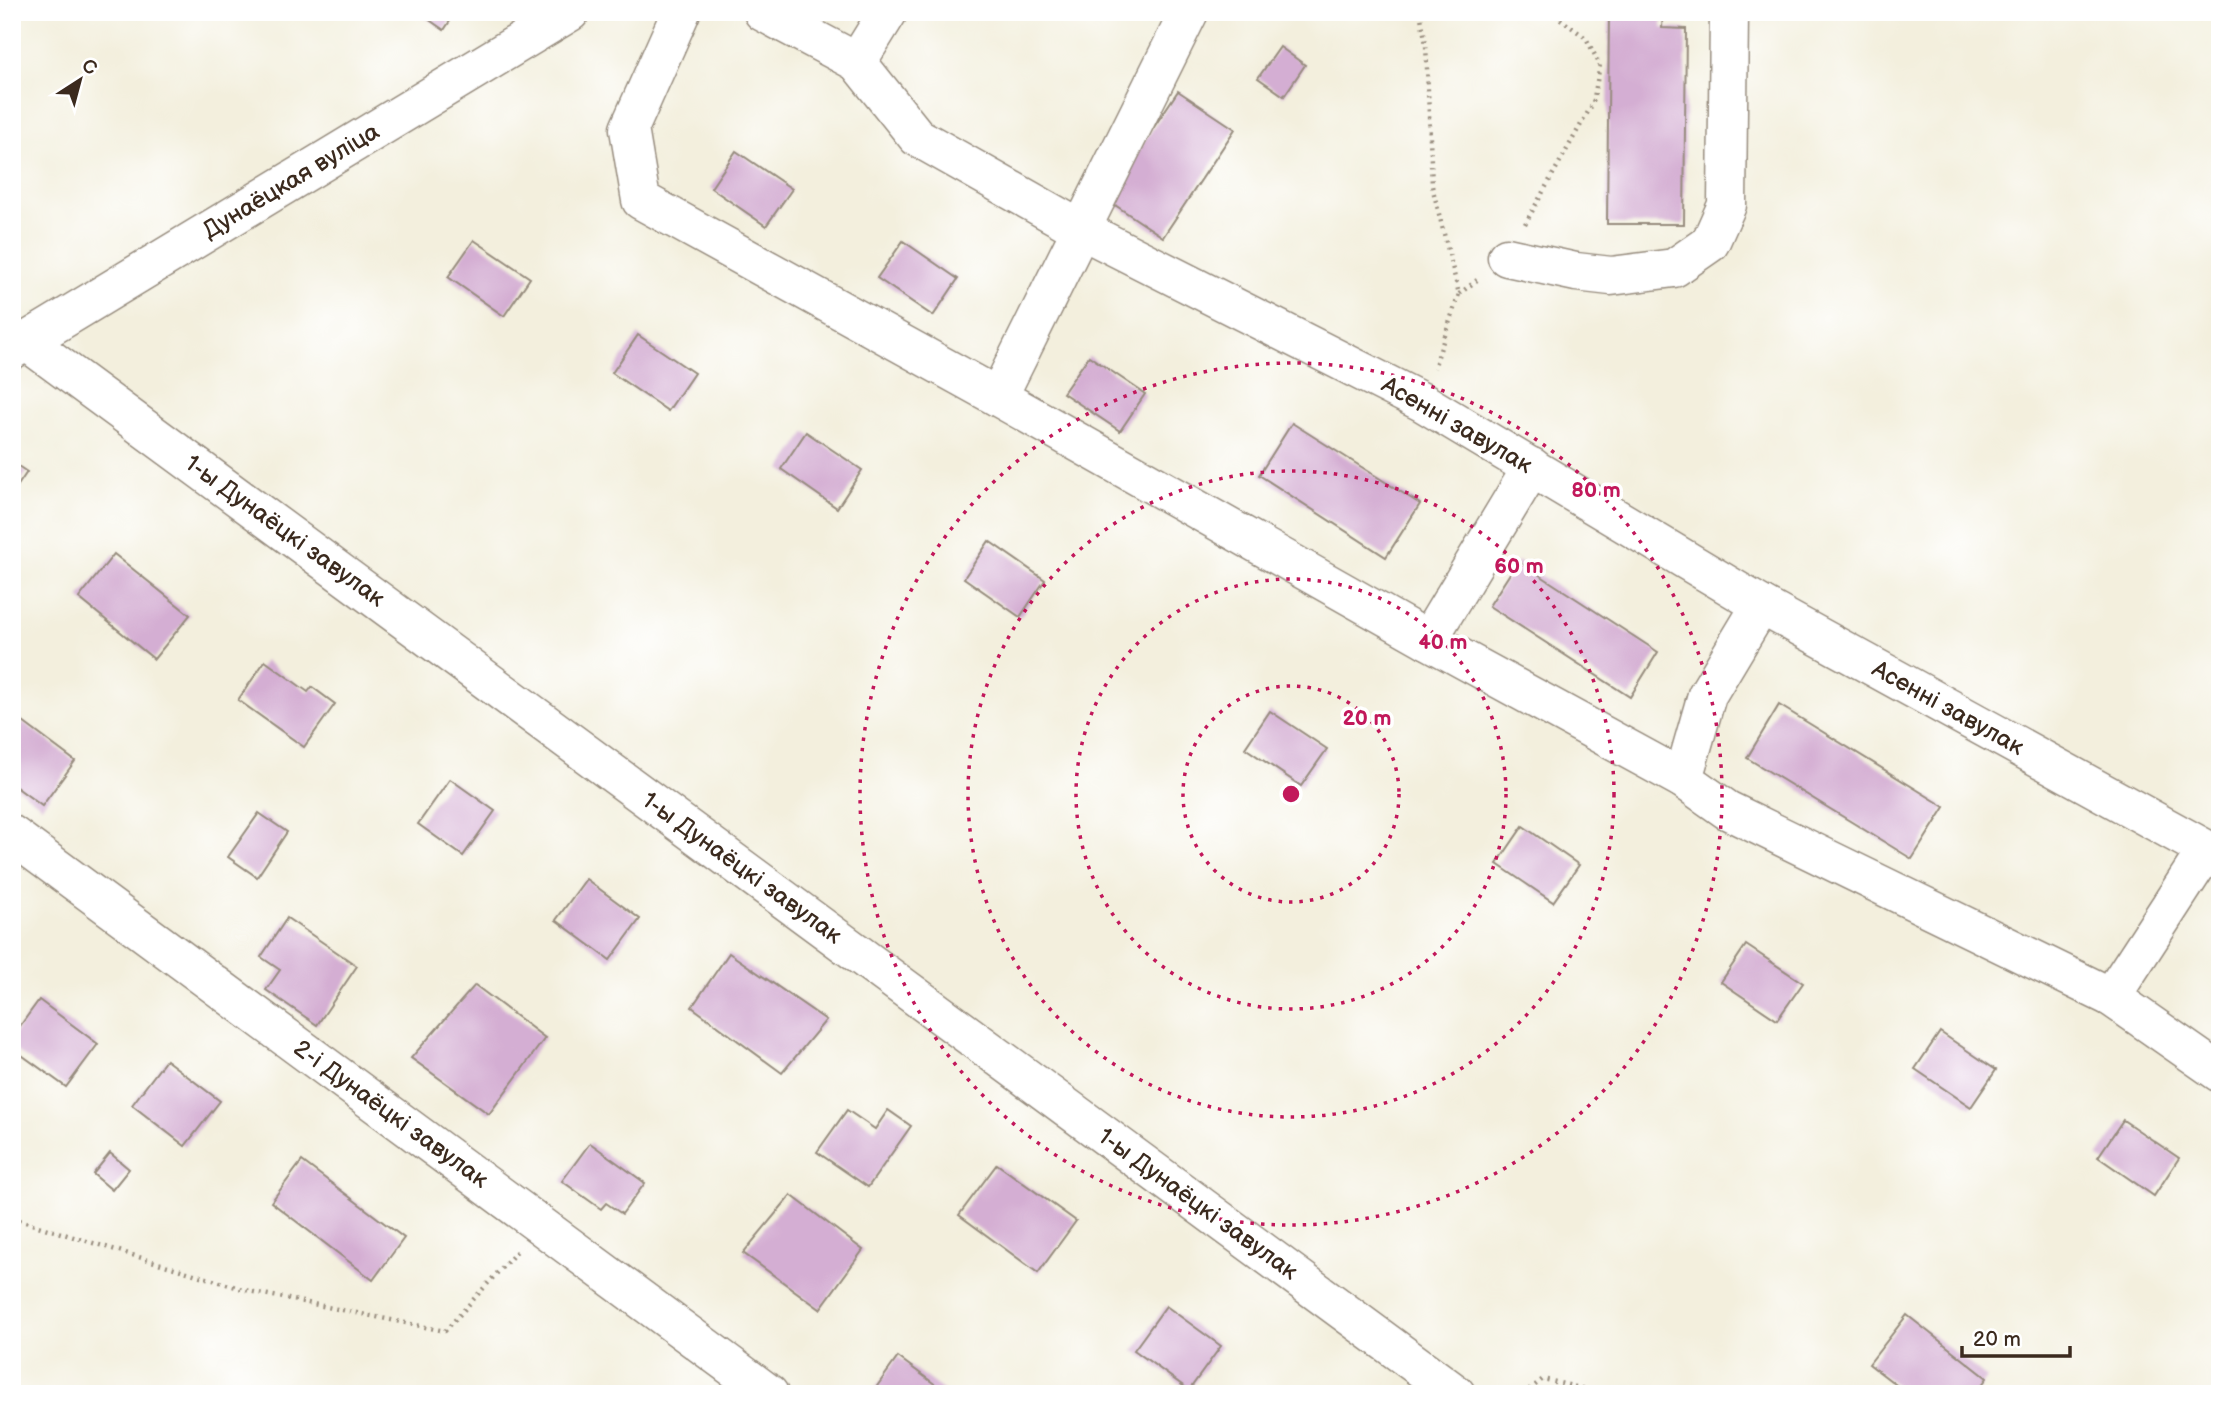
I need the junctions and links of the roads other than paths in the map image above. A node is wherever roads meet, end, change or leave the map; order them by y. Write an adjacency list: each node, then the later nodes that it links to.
1 (570, 12): 10 (street, Дунаёцкая вуліца)
2 (681, 12): 11 (street)
3 (762, 12): 7 (street, Асенні завулак)
4 (888, 12): 7 (street)
5 (1189, 12): 8 (street)
6 (1729, 12): 9 (street)
7 (857, 62): 8 (street, Асенні завулак)
8 (1080, 229): 11 (street); 12 (street, Асенні завулак)
9 (1507, 257)
10 (20, 346): 21 (street, 1-ы Дунаёцкі завулак)
11 (998, 397): 14 (street)
12 (1532, 467): 13 (street, Асенні завулак); 14 (street)
13 (1761, 605): 15 (street); 17 (street, Асенні завулак)
14 (1428, 640): 15 (street)
15 (1683, 779): 18 (street)
16 (12, 835): 20 (street, 2-і Дунаёцкі завулак)
17 (2213, 854): 18 (street)
18 (2111, 997): 19 (street)
19 (2220, 1073)
20 (769, 1394)
21 (1456, 1394)

